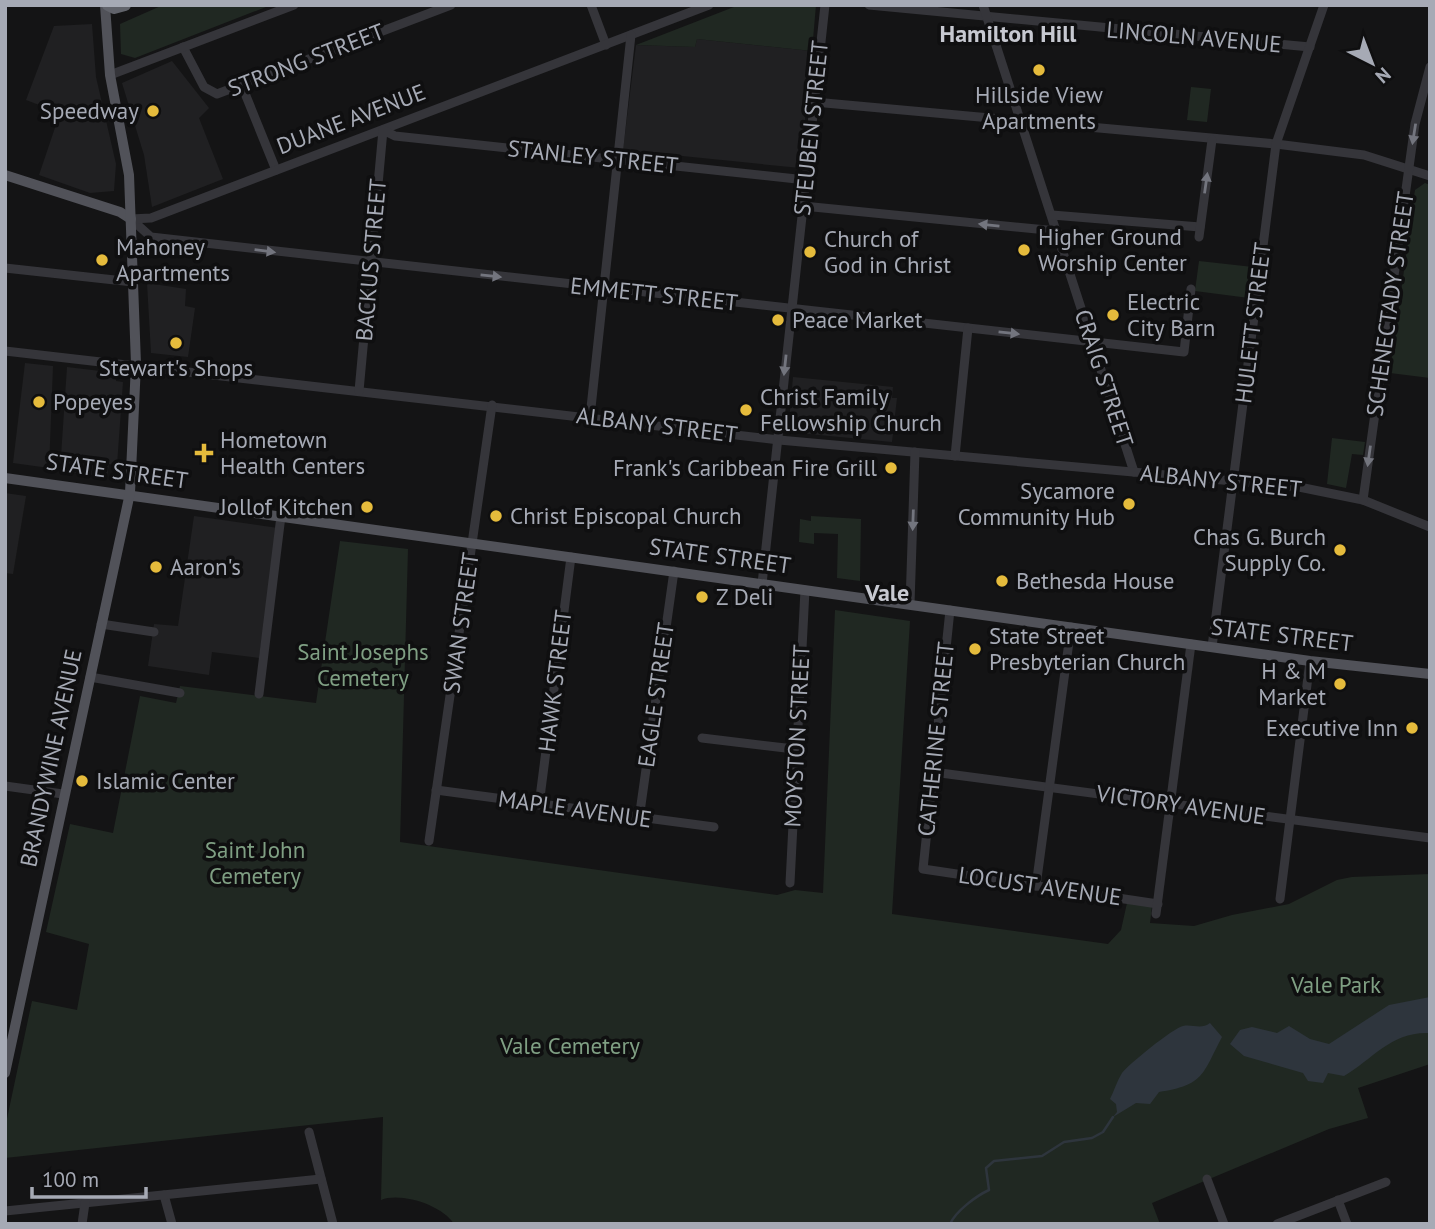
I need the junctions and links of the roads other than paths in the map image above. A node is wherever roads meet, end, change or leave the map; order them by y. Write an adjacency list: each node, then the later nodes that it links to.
1 (107, 5): 2 (highway); 17 (main road, BRANDYWINE AVENUE)
2 (125, 5)
3 (294, 5): 14 (street)
4 (451, 5): 18 (street, STRONG STREET)
5 (591, 5): 13 (street)
6 (709, 5): 12 (street, DUANE AVENUE)
7 (825, 5): 19 (street, STEUBEN STREET)
8 (869, 5): 11 (street, LINCOLN AVENUE)
9 (983, 5): 11 (street, CRAIG STREET)
10 (1324, 5): 15 (street, HULETT STREET)
11 (988, 19): 15 (street, LINCOLN AVENUE); 20 (street, CRAIG STREET)
12 (631, 35): 13 (street, DUANE AVENUE); 24 (street)
13 (606, 45): 21 (street, DUANE AVENUE)
14 (183, 47): 17 (street); 18 (street, STRONG STREET)
15 (1310, 47): 23 (street, HULETT STREET)
16 (1430, 67): 25 (street, SCHENECTADY STREET, one-way to 25)
17 (110, 75): 32 (main road, BRANDYWINE AVENUE)
18 (242, 86): 26 (street)
19 (814, 102): 20 (street); 29 (street, STEUBEN STREET)
20 (1022, 123): 22 (street); 31 (street, CRAIG STREET)
21 (383, 130): 24 (street, STANLEY STREET); 26 (street, DUANE AVENUE); 36 (street, BACKUS STREET)
22 (1212, 140): 23 (street); 33 (street, one-way to 22)
23 (1276, 144): 25 (street); 54 (street, HULETT STREET)
24 (616, 159): 29 (street, STANLEY STREET); 39 (street)
25 (1409, 169): 28 (street); 56 (street, SCHENECTADY STREET, one-way to 56)
26 (275, 170): 32 (street, DUANE AVENUE)
27 (5, 175): 32 (main road)
28 (1430, 176)
29 (806, 180): 30 (street, STEUBEN STREET)
30 (803, 206): 34 (street, one-way to 30); 41 (street, STEUBEN STREET)
31 (1052, 215): 33 (street); 34 (street, CRAIG STREET)
32 (131, 219): 36 (street, EMMETT STREET, one-way to 36); 38 (main road, BRANDYWINE AVENUE)
33 (1200, 227): 35 (street)
34 (1057, 231): 43 (street, CRAIG STREET)
35 (1199, 237)
36 (371, 263): 39 (street, EMMETT STREET, one-way to 39); 46 (street, BACKUS STREET)
37 (5, 268): 38 (street)
38 (133, 282): 45 (main road, BRANDYWINE AVENUE)
39 (602, 288): 41 (street, EMMETT STREET); 48 (street)
40 (1191, 289): 43 (street, EMMETT STREET)
41 (791, 308): 42 (street, EMMETT STREET); 49 (street, STEUBEN STREET, one-way to 49)
42 (968, 328): 43 (street, EMMETT STREET, one-way to 43); 51 (street)
43 (1093, 342): 52 (street, CRAIG STREET)
44 (5, 351): 45 (street, ALBANY STREET)
45 (136, 364): 46 (street, ALBANY STREET); 55 (main road, BRANDYWINE AVENUE)
46 (359, 391): 47 (street, ALBANY STREET)
47 (492, 405): 48 (street, ALBANY STREET); 59 (street, SWAN STREET)
48 (590, 417): 49 (street, ALBANY STREET)
49 (779, 440): 50 (street, ALBANY STREET); 62 (street, STEUBEN STREET)
50 (915, 452): 51 (street, ALBANY STREET); 64 (street, one-way to 64)
51 (956, 456): 52 (street, ALBANY STREET)
52 (1134, 472): 54 (street, ALBANY STREET)
53 (5, 478): 55 (main road, STATE STREET)
54 (1233, 481): 56 (street, ALBANY STREET); 70 (street, HULETT STREET)
55 (130, 494): 57 (main road, STATE STREET); 66 (main road, BRANDYWINE AVENUE)
56 (1363, 500): 58 (street, ALBANY STREET)
57 (281, 516): 59 (main road, STATE STREET); 75 (street)
58 (1430, 527)
59 (473, 544): 60 (main road, STATE STREET); 81 (street, SWAN STREET)
60 (571, 557): 61 (main road, STATE STREET); 84 (street, HAWK STREET)
61 (674, 570): 62 (main road, STATE STREET); 85 (street, EAGLE STREET)
62 (762, 584): 63 (main road, STATE STREET)
63 (805, 590): 64 (main road, STATE STREET); 77 (street, MOYSTON STREET)
64 (910, 604): 65 (main road, STATE STREET)
65 (950, 610): 67 (main road, STATE STREET); 78 (street, CATHERINE STREET)
66 (101, 624): 68 (street); 73 (main road, BRANDYWINE AVENUE)
67 (1071, 627): 69 (main road, STATE STREET); 80 (street)
68 (154, 632)
69 (1191, 644): 70 (main road, STATE STREET); 83 (street)
70 (1212, 647): 71 (main road, STATE STREET)
71 (1310, 661): 72 (main road, STATE STREET); 86 (street)
72 (1430, 674)
73 (90, 677): 74 (street); 82 (main road, BRANDYWINE AVENUE)
74 (180, 693)
75 (259, 694)
76 (702, 738): 77 (street)
77 (794, 749): 91 (street, MOYSTON STREET)
78 (933, 772): 80 (street, VICTORY AVENUE); 90 (street, CATHERINE STREET)
79 (5, 786): 82 (street)
80 (1050, 788): 83 (street, VICTORY AVENUE); 92 (street)
81 (436, 790): 84 (street, MAPLE AVENUE); 89 (street, SWAN STREET)
82 (63, 794): 96 (main road, BRANDYWINE AVENUE)
83 (1171, 804): 86 (street, VICTORY AVENUE); 94 (street)
84 (539, 805): 85 (street, MAPLE AVENUE)
85 (639, 818): 87 (street, MAPLE AVENUE)
86 (1290, 819): 88 (street, VICTORY AVENUE); 93 (street)
87 (714, 827)
88 (1430, 838)
89 (429, 841)
90 (923, 869): 92 (street, LOCUST AVENUE)
91 (790, 883)
92 (1036, 886): 94 (street, LOCUST AVENUE)
93 (1280, 899)
94 (1158, 904): 95 (street)
95 (1156, 914)
96 (5, 1073)
97 (309, 1132): 98 (street)
98 (321, 1179): 101 (street); 107 (street)
99 (1207, 1179): 108 (street)
100 (1386, 1182): 102 (street)
101 (164, 1195): 103 (street); 106 (street)
102 (1339, 1200): 109 (street); 110 (street)
103 (85, 1203): 104 (street); 105 (street)
104 (5, 1211)
105 (82, 1224)
106 (172, 1224)
107 (333, 1224)
108 (1224, 1224)
109 (1277, 1224)
110 (1348, 1224)

